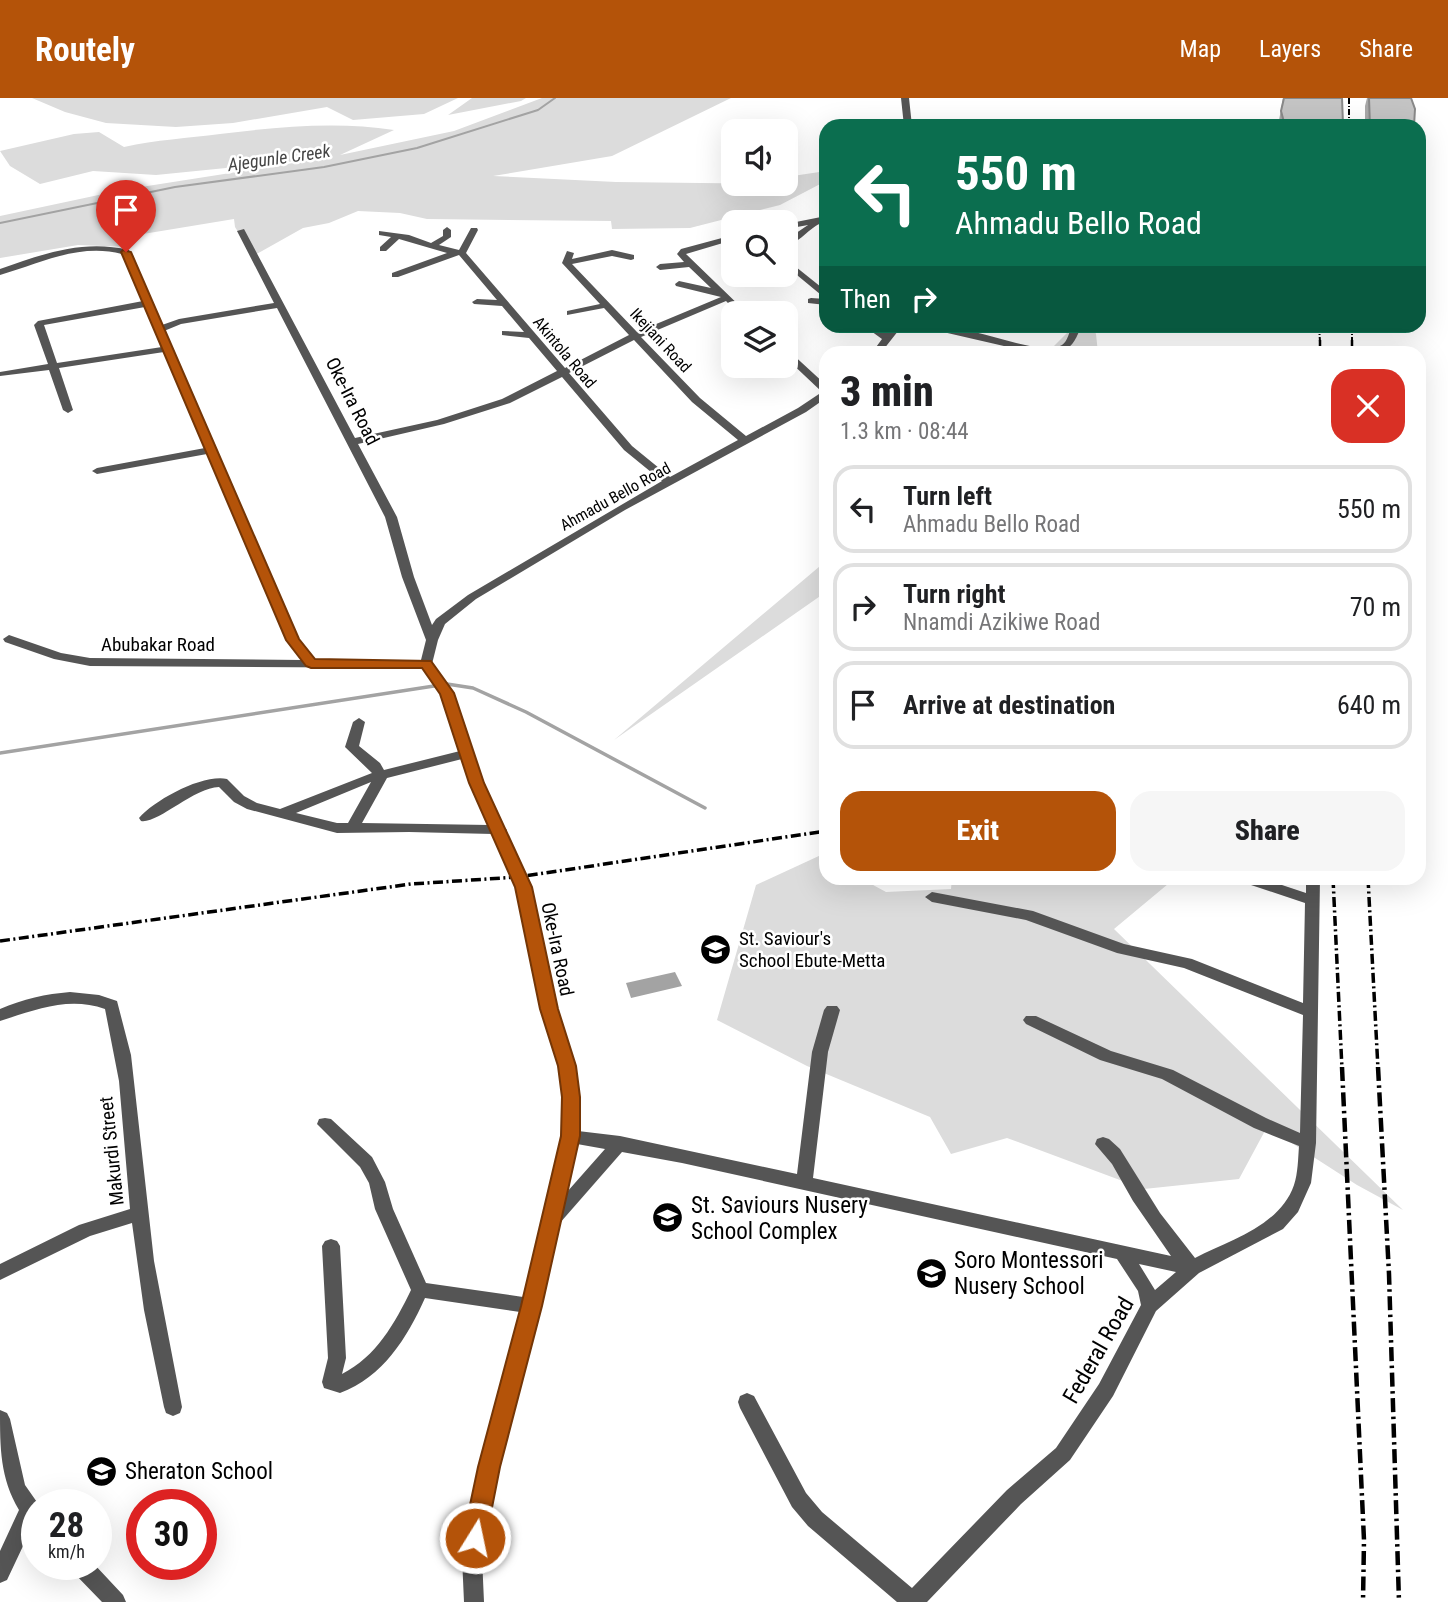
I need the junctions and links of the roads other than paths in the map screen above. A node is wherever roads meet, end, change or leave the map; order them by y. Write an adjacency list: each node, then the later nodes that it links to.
1 (905, 98): 2 (street)
2 (907, 119)
3 (819, 220): 5 (street)
4 (819, 222): 11 (street)
5 (798, 224)
6 (447, 230): 13 (street)
7 (474, 230): 15 (street)
8 (241, 231): 30 (street, Oke-Ira Road)
9 (382, 233): 10 (street)
10 (397, 236): 13 (street); 14 (street)
11 (798, 237)
12 (721, 241): 17 (street)
13 (432, 246): 15 (street)
14 (383, 249)
15 (458, 253): 21 (street); 29 (street, Akintola Road)
16 (631, 257): 31 (street, Ikejiani Road)
17 (690, 264): 18 (street); 24 (street)
18 (660, 267)
19 (0, 272): 32 (street)
20 (798, 272): 23 (street)
21 (395, 275)
22 (680, 284): 24 (street)
23 (819, 290)
24 (723, 295): 25 (street); 41 (street)
25 (730, 301)
26 (477, 302): 29 (street)
27 (811, 302): 28 (street)
28 (819, 302)
29 (504, 303): 40 (street, Akintola Road)
30 (278, 305): 34 (street); 54 (street, Oke-Ira Road)
31 (606, 305): 33 (street); 41 (street, Ikejiani Road)
32 (152, 309): 34 (street); 35 (street); 47 (street)
33 (570, 313)
34 (179, 322): 35 (street)
35 (160, 329): 45 (street)
36 (505, 333): 40 (street)
37 (879, 333): 42 (street)
38 (891, 333): 42 (street)
39 (963, 333): 44 (street)
40 (530, 335): 49 (street, Akintola Road)
41 (635, 336): 49 (street); 53 (street, Ikejiani Road)
42 (887, 338): 43 (street)
43 (882, 346)
44 (1020, 346)
45 (167, 349): 47 (street); 55 (street)
46 (798, 365): 50 (street)
47 (54, 366): 48 (street); 52 (street)
48 (3, 373)
49 (563, 374): 54 (street); 57 (street, Akintola Road)
50 (819, 385)
51 (819, 396): 53 (street, Ahmadu Bello Road)
52 (68, 410)
53 (746, 441): 57 (street, Ahmadu Bello Road)
54 (351, 442): 59 (street, Oke-Ira Road)
55 (211, 450): 56 (street); 60 (street)
56 (97, 471)
57 (670, 482): 59 (street, Ahmadu Bello Road)
58 (9, 639): 60 (street, Abubakar Road)
59 (432, 640): 61 (street)
60 (311, 663): 61 (street)
61 (426, 664): 63 (street, Oke-Ira Road)
62 (359, 722): 64 (street)
63 (467, 754): 64 (street); 68 (street, Oke-Ira Road)
64 (381, 777): 65 (street); 67 (street)
65 (276, 811): 66 (street); 67 (street)
66 (146, 818)
67 (352, 829): 68 (street)
68 (500, 830): 78 (street, Oke-Ira Road)
69 (1265, 885): 72 (street)
70 (1313, 885): 72 (street, Federal Road)
71 (932, 897): 74 (street)
72 (1314, 901): 74 (street, Federal Road)
73 (832, 1010): 82 (street)
74 (1311, 1012): 80 (street, Federal Road)
75 (0, 1014): 83 (street, Makurdi Street)
76 (1031, 1020): 80 (street)
77 (326, 1124): 89 (street)
78 (570, 1136): 79 (street); 84 (street, Oke-Ira Road)
79 (620, 1143): 82 (street); 84 (street)
80 (1308, 1143): 87 (street, Federal Road)
81 (1103, 1144): 87 (street)
82 (803, 1182): 86 (street)
83 (139, 1214): 88 (street); 93 (street, Makurdi Street)
84 (552, 1222): 91 (street, Oke-Ira Road)
85 (331, 1246): 89 (street)
86 (1122, 1252): 87 (street); 90 (street)
87 (1193, 1268): 90 (street, Federal Road)
88 (0, 1272)
89 (420, 1290): 91 (street)
90 (1150, 1305): 101 (street, Federal Road)
91 (531, 1306): 100 (street, Oke-Ira Road)
92 (747, 1402): 101 (street)
93 (173, 1407)
94 (0, 1419): 95 (street)
95 (21, 1497)
96 (21, 1536): 97 (street)
97 (0, 1573)
98 (95, 1580): 99 (street)
99 (116, 1602)
100 (474, 1602)
101 (913, 1602)

